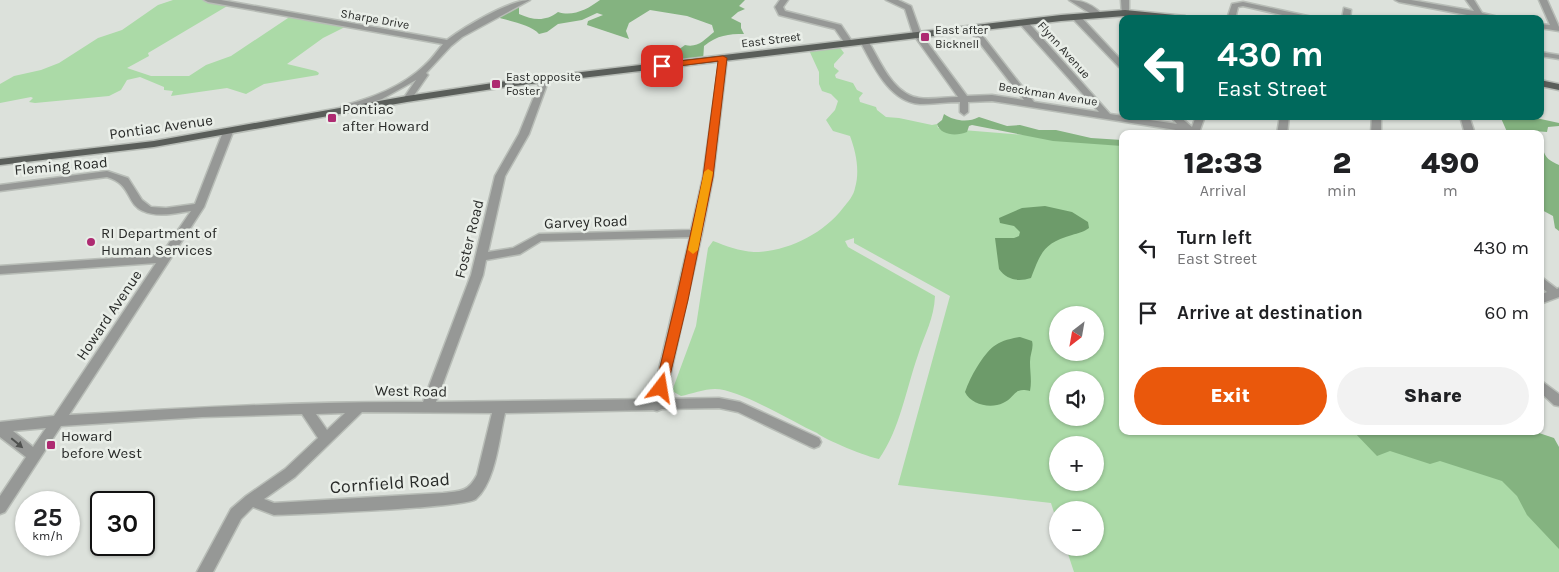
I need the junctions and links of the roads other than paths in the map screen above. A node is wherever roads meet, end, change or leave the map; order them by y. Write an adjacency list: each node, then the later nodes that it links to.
1 (208, 0): 28 (street, Sharpe Drive)
2 (526, 0): 28 (street, Pontiac Avenue)
3 (784, 0): 29 (street)
4 (890, 0): 26 (street)
5 (1072, 0): 14 (street)
6 (1125, 0): 12 (street)
7 (1399, 0): 13 (street)
8 (1470, 0): 13 (street)
9 (1543, 0): 25 (street)
10 (1248, 3): 17 (street); 18 (street)
11 (1347, 10): 19 (street)
12 (1125, 13): 14 (main road, East Street); 15 (street); 16 (main road, East Street)
13 (1479, 14): 20 (street)
14 (1099, 15): 21 (main road, East Street)
15 (1128, 15)
16 (1145, 15)
17 (1232, 15)
18 (1296, 15)
19 (1346, 15)
20 (1484, 15)
21 (1076, 17): 22 (main road, East Street); 33 (street)
22 (1023, 22): 24 (main road, East Street); 43 (street, Flynn Avenue)
23 (1544, 27): 25 (street)
24 (972, 28): 26 (main road, East Street); 40 (street)
25 (1557, 29)
26 (917, 34): 27 (main road, East Street); 39 (street)
27 (864, 41): 29 (main road, East Street); 39 (street, Beeckman Avenue)
28 (449, 43): 34 (street, Pontiac Avenue)
29 (849, 43): 32 (main road, East Street)
30 (1544, 55): 31 (street)
31 (1559, 57)
32 (723, 58): 35 (main road, East Street); 53 (street)
33 (1119, 62)
34 (430, 65): 38 (street, Pontiac Avenue); 42 (street, Pontiac Avenue)
35 (545, 79): 38 (main road, East Street); 54 (street, Foster Road)
36 (1544, 84): 37 (main road)
37 (1559, 87)
38 (407, 99): 42 (main road, Pontiac Avenue)
39 (964, 99): 40 (street, Beeckman Avenue); 41 (street)
40 (1031, 104): 43 (street, Beeckman Avenue)
41 (964, 112)
42 (325, 114): 49 (main road, Pontiac Avenue)
43 (1107, 116): 44 (street, Beeckman Avenue)
44 (1119, 118)
45 (1132, 120): 47 (street, Beeckman Avenue)
46 (1178, 120): 47 (street)
47 (1187, 129): 48 (street)
48 (1195, 130)
49 (228, 132): 50 (main road, Pontiac Avenue); 52 (street, Howard Avenue)
50 (0, 162)
51 (0, 188): 52 (street, Fleming Road)
52 (199, 207): 55 (street, Howard Avenue)
53 (697, 233): 54 (street, Garvey Road); 62 (street)
54 (480, 258): 64 (street, Foster Road)
55 (164, 259): 56 (street); 67 (street, Howard Avenue)
56 (0, 270)
57 (1544, 283): 58 (street)
58 (1557, 292): 59 (street)
59 (1544, 298)
60 (1544, 388): 61 (street)
61 (1559, 401)
62 (657, 406): 65 (street, West Road); 71 (street, West Road)
63 (359, 407): 64 (street, West Road); 66 (street, West Road); 70 (street)
64 (427, 408): 65 (street, West Road)
65 (500, 408): 73 (street, Cornfield Road)
66 (306, 409): 67 (street, West Road); 70 (street)
67 (58, 421): 68 (street, West Road); 72 (street, Howard Avenue)
68 (0, 427)
69 (0, 432): 72 (street, one-way to 72)
70 (326, 438): 73 (street)
71 (814, 442)
72 (34, 456): 74 (street, Howard Avenue)
73 (251, 500): 75 (street)
74 (0, 508)
75 (205, 572)

